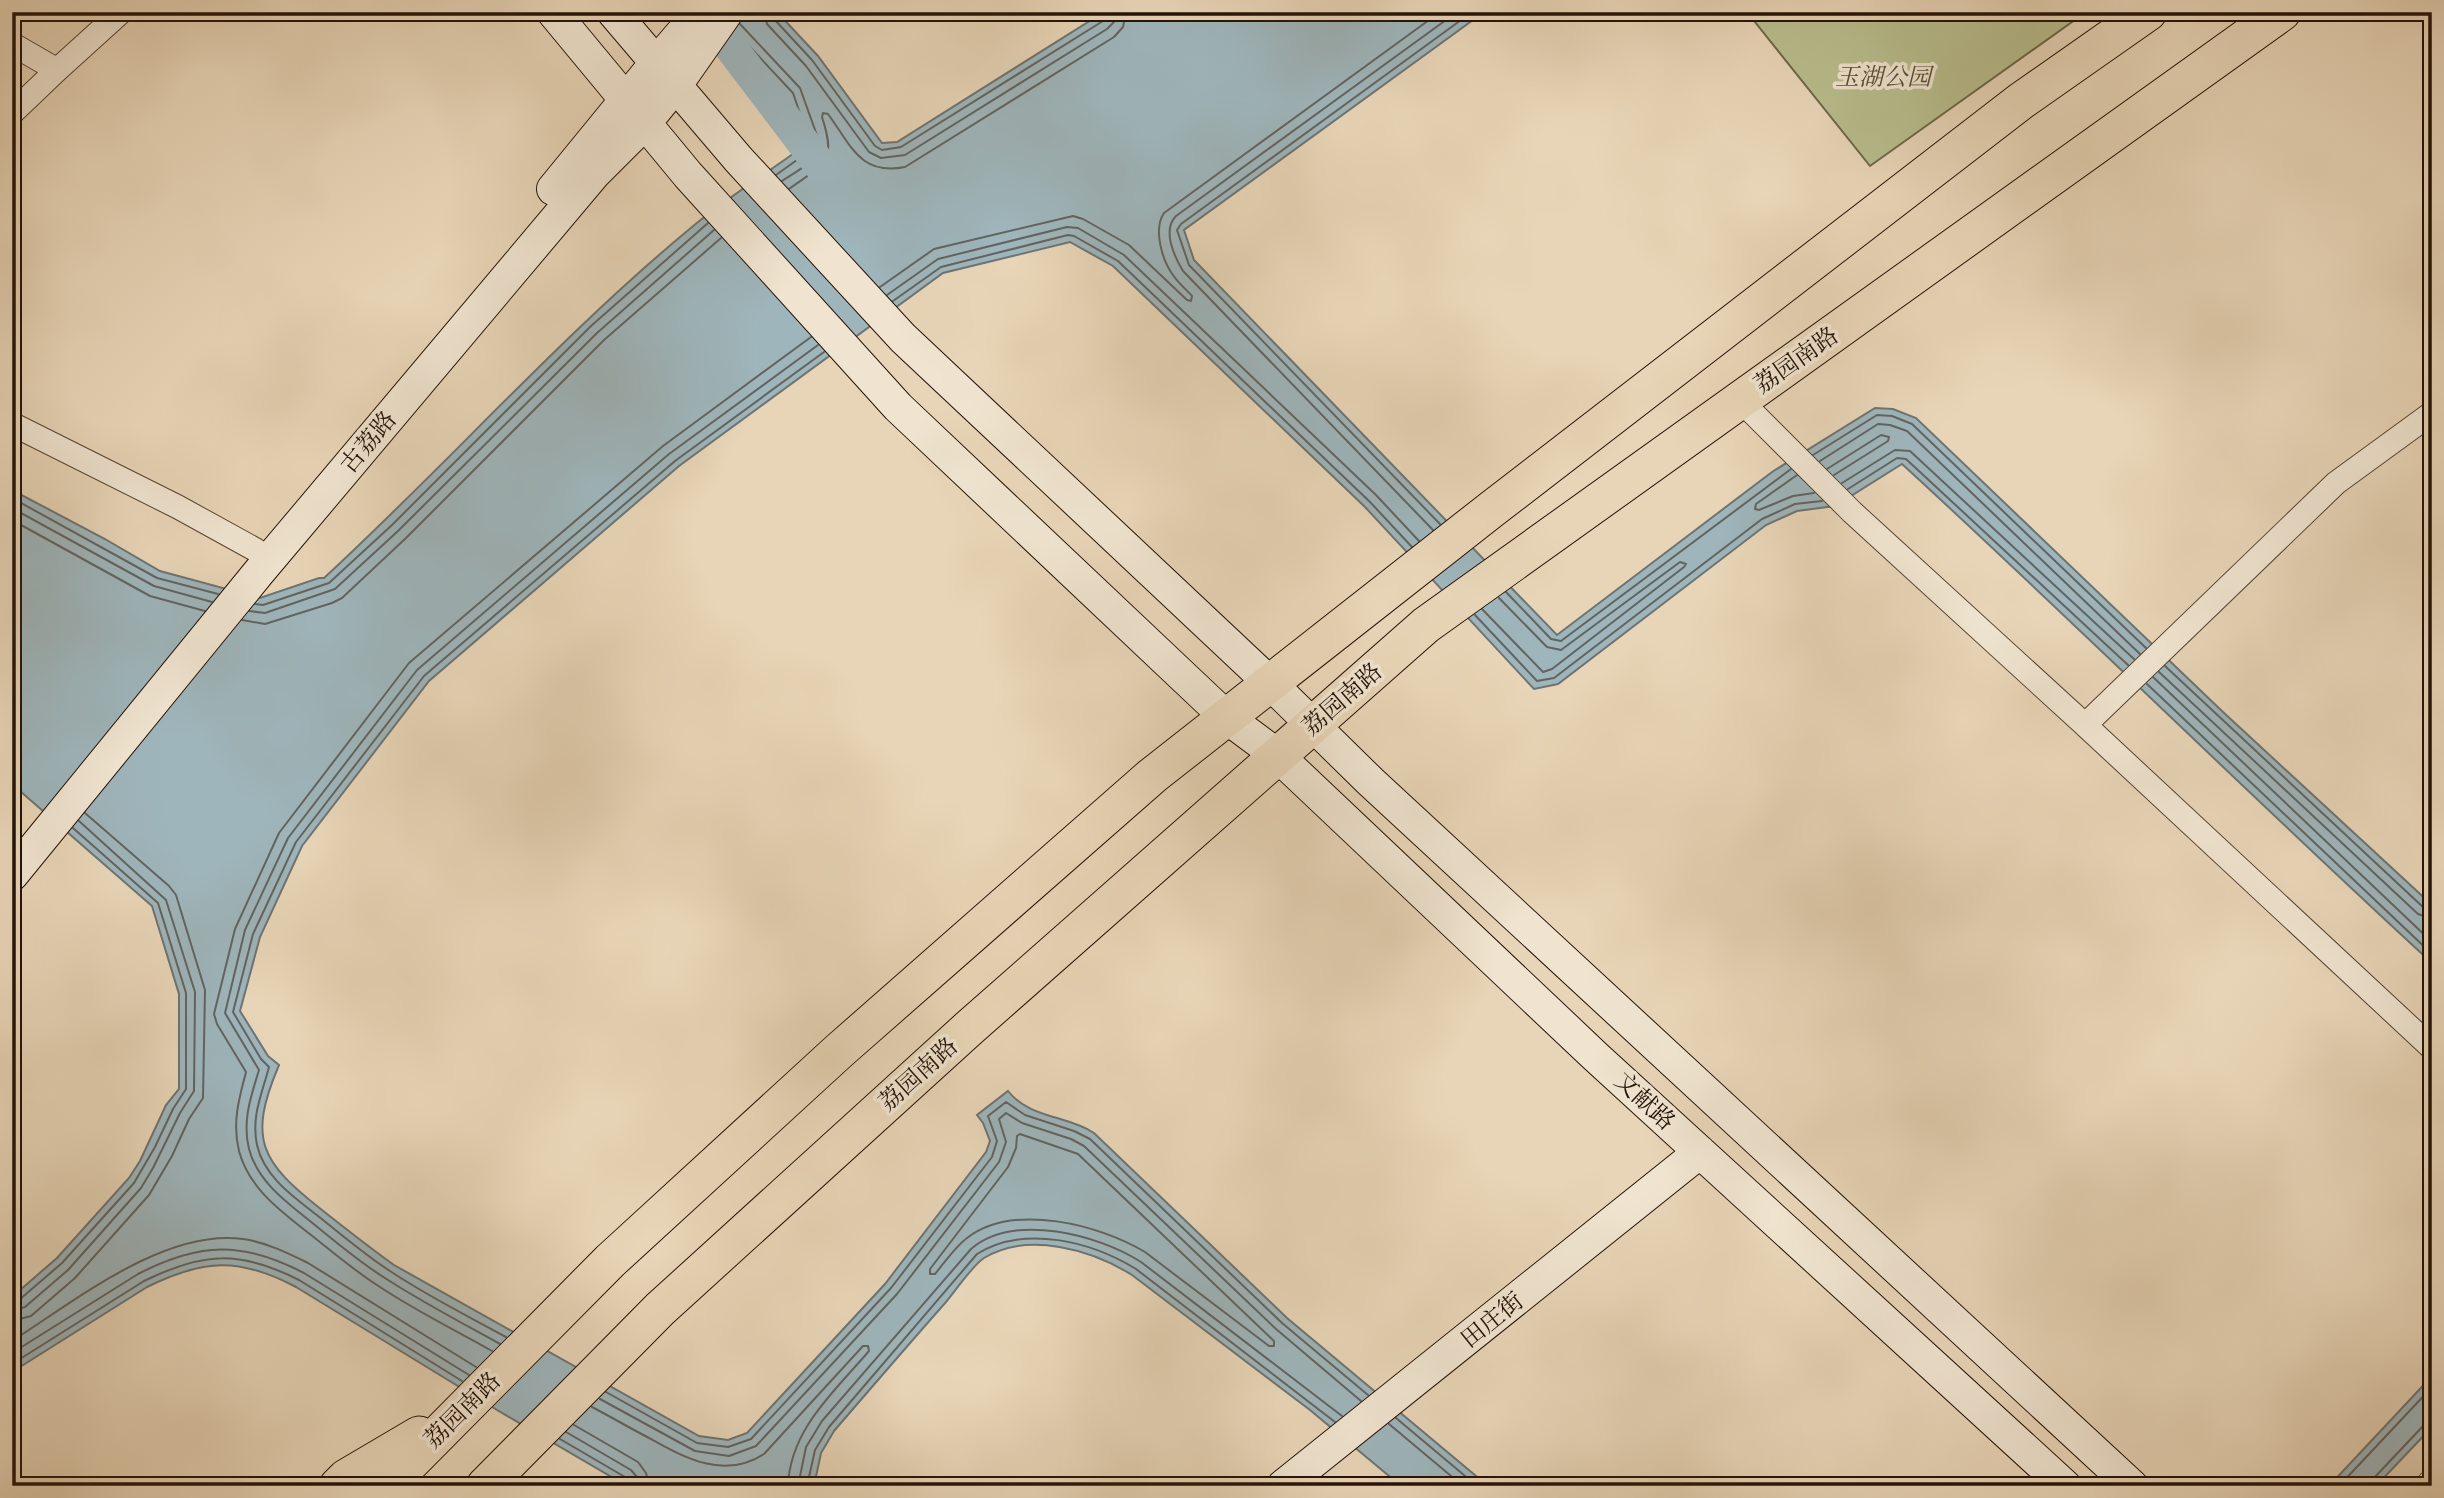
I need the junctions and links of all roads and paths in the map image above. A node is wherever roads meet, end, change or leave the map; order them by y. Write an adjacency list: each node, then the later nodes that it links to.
1 (121, 12): 9 (street)
2 (553, 12): 11 (main road, 文献路)
3 (612, 12): 10 (main road)
4 (700, 12): 10 (main road, 古荔路)
5 (727, 12): 10 (main road, 古荔路)
6 (2148, 12): 17 (main road, 荔园南路)
7 (2282, 12): 13 (main road, 荔园南路)
8 (12, 44): 9 (street)
9 (57, 70): 12 (street)
10 (666, 74): 11 (main road, 古荔路); 17 (main road)
11 (635, 111): 16 (main road, 古荔路); 18 (main road, 文献路)
12 (12, 113)
13 (1740, 400): 19 (street); 20 (main road, 荔园南路)
14 (2431, 414): 19 (street)
15 (12, 424): 16 (street)
16 (253, 562): 22 (main road, 古荔路); 23 (main road, 古荔路)
17 (1269, 683): 18 (main road, 荔园南路); 20 (main road)
18 (1226, 717): 21 (main road, 文献路); 26 (main road, 荔园南路)
19 (2090, 721): 24 (street)
20 (1313, 724): 21 (main road, 荔园南路); 33 (main road)
21 (1278, 755): 25 (main road, 文献路); 31 (main road, 荔园南路)
22 (12, 843)
23 (12, 875)
24 (2432, 1048)
25 (1700, 1152): 27 (main road, 田庄街); 32 (main road, 文献路)
26 (465, 1408): 29 (main road); 30 (main road, 荔园南路)
27 (1292, 1479)
28 (2432, 1480): 34 (street)
29 (338, 1486)
30 (387, 1486)
31 (485, 1486)
32 (2065, 1486)
33 (2132, 1486)
34 (2426, 1486)

